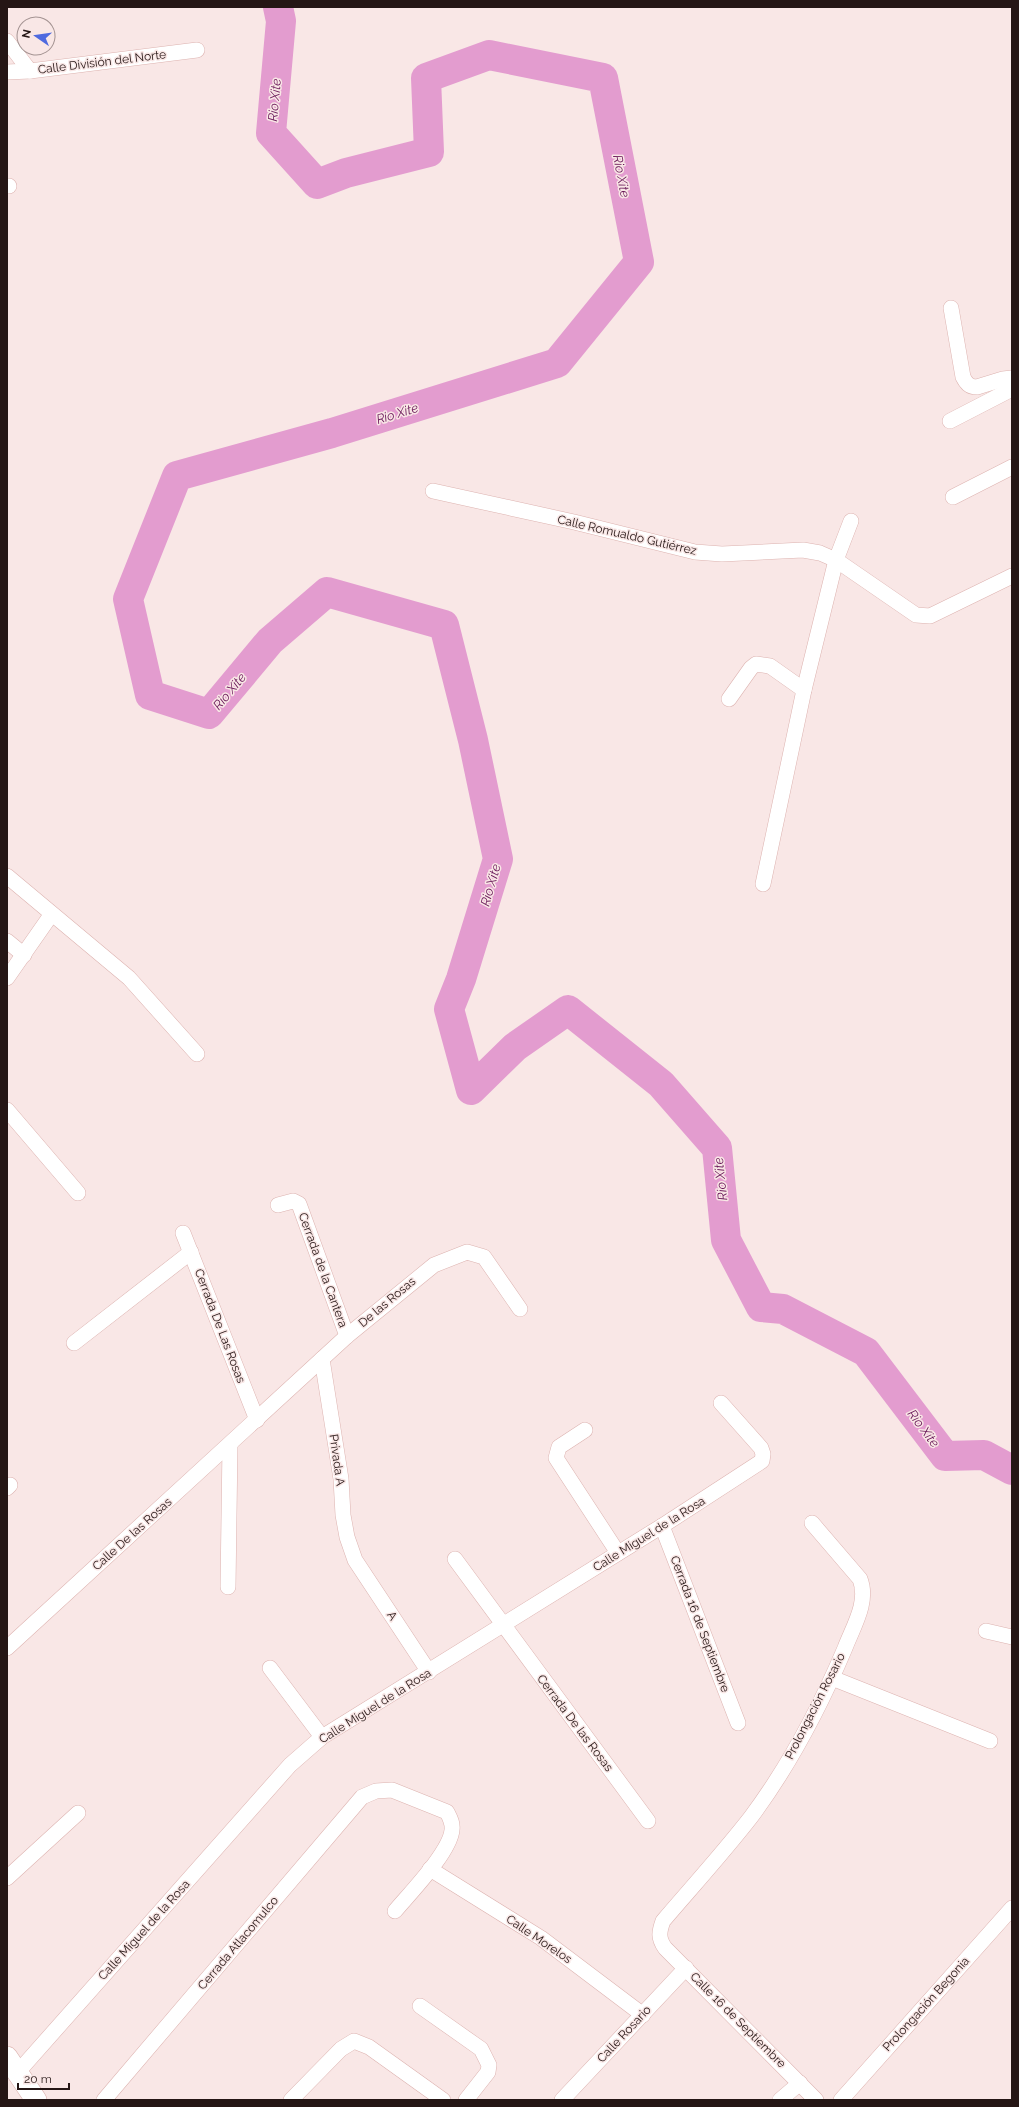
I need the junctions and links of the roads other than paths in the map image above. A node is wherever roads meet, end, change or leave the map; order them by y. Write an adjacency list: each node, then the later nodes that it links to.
1 (7, 41): 3 (street)
2 (197, 50): 3 (street, Calle División del Norte)
3 (30, 71): 4 (street, Calle División del Norte)
4 (7, 72)
5 (951, 308): 6 (street)
6 (1012, 378)
7 (1012, 390): 8 (street)
8 (950, 421)
9 (1012, 467): 11 (street)
10 (433, 491): 13 (street, Calle Romualdo Gutiérrez)
11 (952, 497)
12 (851, 521): 13 (street)
13 (836, 560): 14 (street, Calle Romualdo Gutiérrez); 15 (street)
14 (1012, 576)
15 (804, 690): 16 (street); 18 (street)
16 (729, 699)
17 (7, 876): 19 (street)
18 (763, 884)
19 (51, 915): 21 (street); 23 (street)
20 (7, 941): 21 (street)
21 (24, 954): 22 (street)
22 (7, 978)
23 (197, 1054)
24 (7, 1110): 25 (street)
25 (78, 1193)
26 (278, 1205): 30 (street, Cerrada de la Cantera)
27 (183, 1233): 28 (street, Cerrada De Las Rosas)
28 (191, 1252): 31 (street); 34 (street, Cerrada De Las Rosas)
29 (520, 1310): 30 (street, De las Rosas)
30 (347, 1336): 32 (street, De las Rosas)
31 (74, 1343)
32 (322, 1359): 34 (street, De las Rosas); 41 (street, Privada A)
33 (721, 1403): 38 (street, Calle Miguel de la Rosa)
34 (257, 1420): 36 (street, Calle De las Rosas)
35 (585, 1430): 39 (street)
36 (230, 1445): 42 (street); 46 (street, Calle De las Rosas)
37 (812, 1522): 49 (street, Prolongación Rosario)
38 (662, 1526): 39 (street, Calle Miguel de la Rosa); 50 (street, Cerrada 16 de Septiembre)
39 (618, 1553): 43 (street, Calle Miguel de la Rosa)
40 (455, 1559): 43 (street, Cerrada De las Rosas)
41 (355, 1560): 48 (street, A)
42 (228, 1587)
43 (503, 1626): 48 (street, Calle Miguel de la Rosa); 54 (street, Cerrada De las Rosas)
44 (986, 1631): 45 (street)
45 (1012, 1637)
46 (7, 1648)
47 (270, 1668): 51 (street)
48 (429, 1672): 51 (street, Calle Miguel de la Rosa)
49 (832, 1678): 52 (street); 59 (street, Prolongación Rosario)
50 (738, 1723)
51 (322, 1738): 63 (street, Calle Miguel de la Rosa)
52 (990, 1741)
53 (78, 1813): 56 (street)
54 (648, 1821)
55 (430, 1869): 58 (street); 62 (street, Calle Morelos); 66 (street, Cerrada Atlacomulco)
56 (7, 1878)
57 (1012, 1908): 73 (street, Prolongación Begonia)
58 (395, 1911)
59 (660, 1941): 60 (street, Calle 16 de Septiembre)
60 (686, 1968): 62 (street, Calle Rosario); 64 (street, Calle 16 de Septiembre)
61 (420, 2006): 69 (street)
62 (643, 2015): 70 (street, Calle Rosario)
63 (13, 2064): 65 (street)
64 (800, 2083): 71 (street); 72 (street, Calle 16 de Septiembre)
65 (36, 2100)
66 (104, 2100)
67 (291, 2100): 68 (street)
68 (443, 2100)
69 (466, 2100)
70 (562, 2100)
71 (780, 2100)
72 (816, 2100)
73 (840, 2100)

